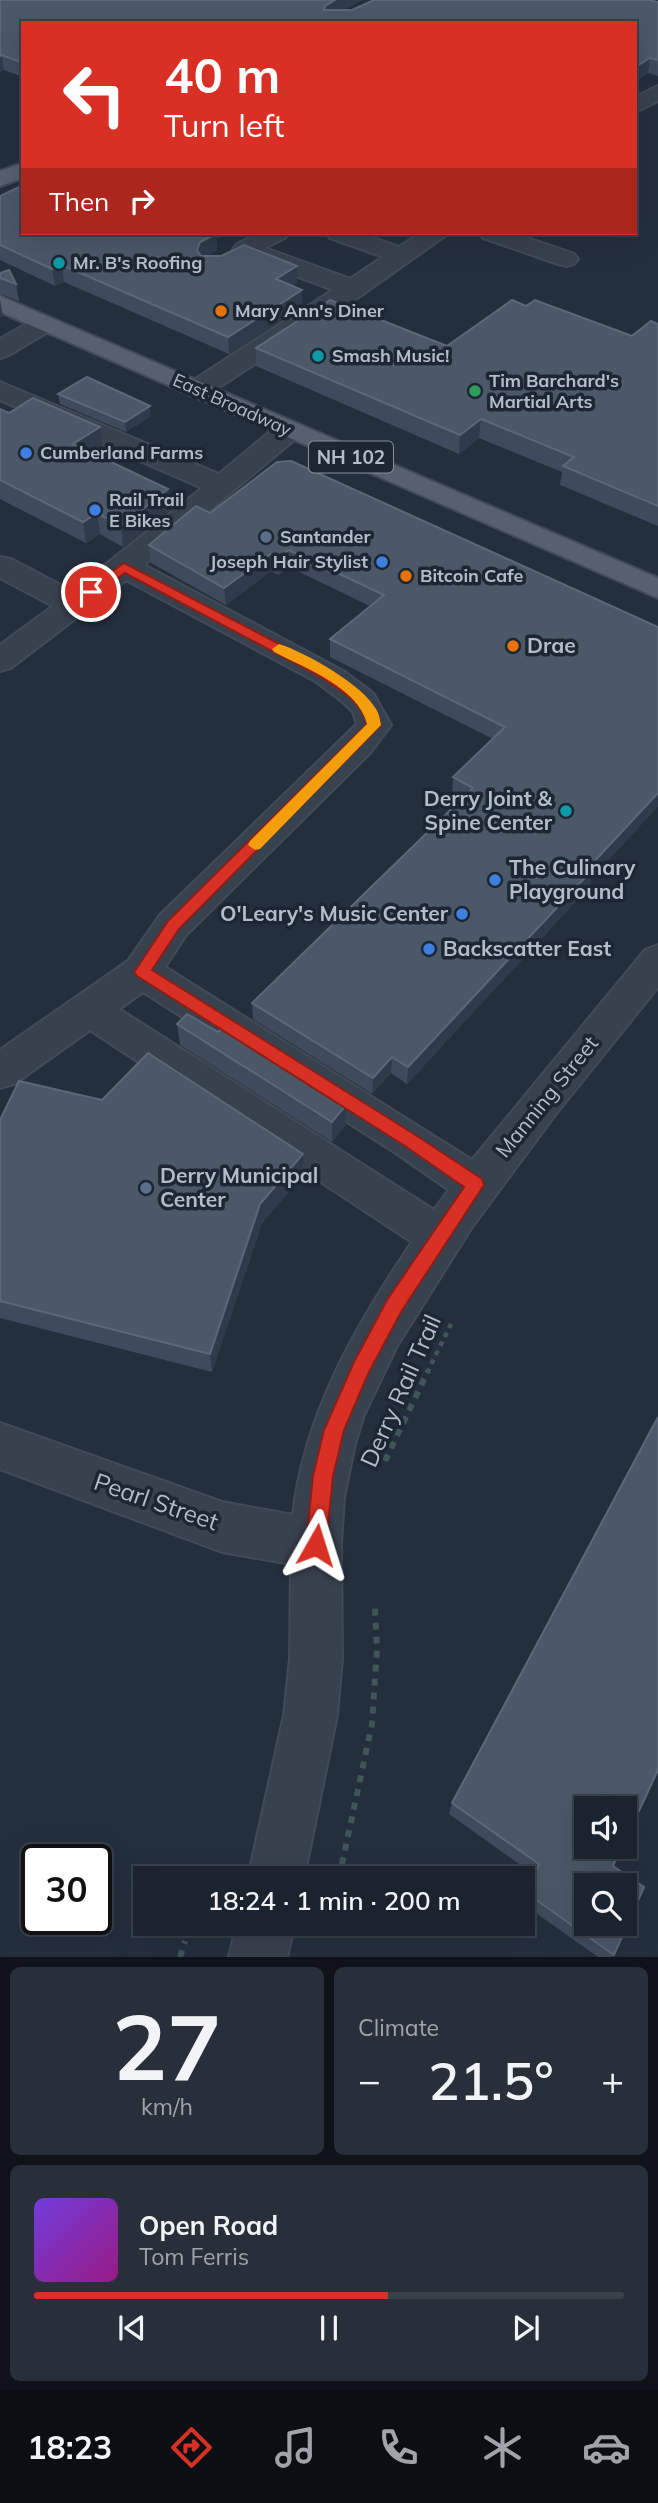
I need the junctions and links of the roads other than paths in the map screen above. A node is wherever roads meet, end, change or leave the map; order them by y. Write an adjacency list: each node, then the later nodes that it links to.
1 (658, 92): 2 (street)
2 (637, 105)
3 (21, 171): 4 (main road)
4 (0, 179)
5 (273, 235): 9 (street)
6 (343, 235): 10 (street)
7 (434, 235): 10 (street)
8 (497, 235): 11 (street)
9 (245, 249): 12 (street); 13 (street)
10 (401, 256): 13 (street)
11 (566, 259)
12 (223, 260)
13 (354, 289): 17 (street)
14 (0, 303): 15 (main road, East Broadway / NH 102)
15 (44, 324): 16 (street); 17 (main road, East Broadway / NH 102)
16 (0, 350)
17 (198, 389): 19 (main road, East Broadway / NH 102)
18 (0, 390): 20 (street)
19 (289, 430): 20 (street); 23 (main road, East Broadway / NH 102)
20 (222, 485): 22 (street)
21 (0, 566): 24 (street)
22 (124, 567): 24 (street); 27 (street)
23 (657, 588)
24 (75, 605): 25 (street)
25 (0, 661)
26 (658, 960): 30 (street, Manning Street)
27 (142, 972): 28 (street); 30 (street)
28 (89, 1009): 29 (street); 31 (street)
29 (0, 1072)
30 (475, 1185): 31 (street, Manning Street)
31 (440, 1237): 33 (street, Manning Street)
32 (0, 1447): 33 (street, Pearl Street)
33 (316, 1545): 34 (street, Manning Street)
34 (279, 1866)
35 (263, 1936): 36 (street)
36 (258, 1957)

